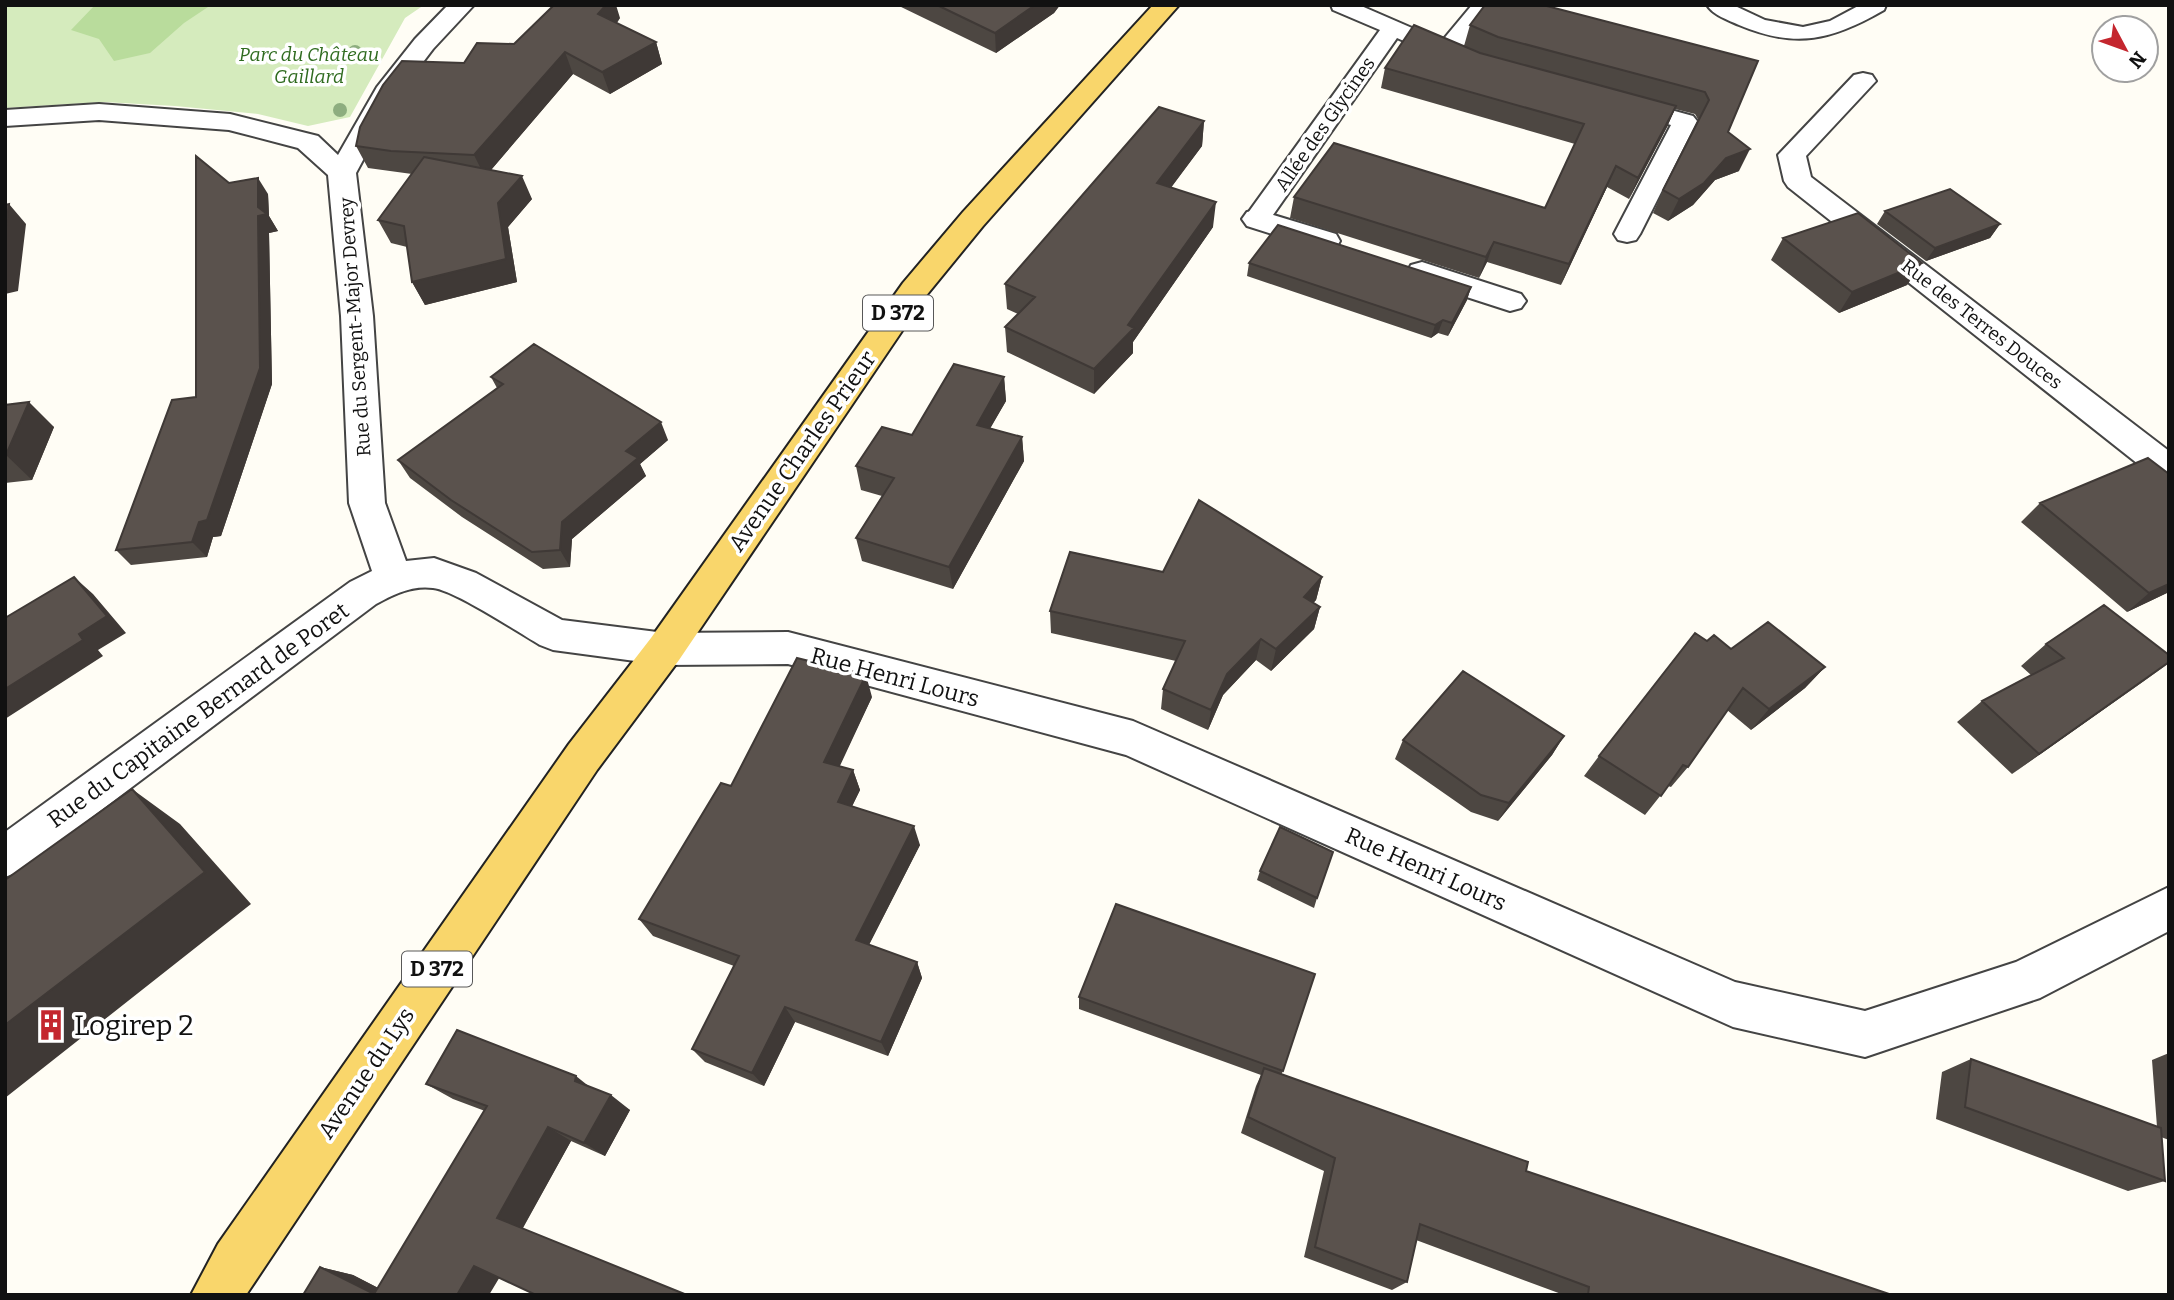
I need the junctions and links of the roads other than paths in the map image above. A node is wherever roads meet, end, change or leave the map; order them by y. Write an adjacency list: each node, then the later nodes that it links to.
1 (462, 5): 13 (street)
2 (1167, 5): 23 (main road, Avenue Charles Prieur / D 372)
3 (1341, 5): 7 (lane)
4 (1483, 5): 8 (lane)
5 (1717, 5): 6 (lane)
6 (1876, 5)
7 (1393, 28): 8 (lane); 16 (lane, Allée des Glycines)
8 (1446, 51): 9 (lane)
9 (1471, 61)
10 (1863, 81): 21 (street, Rue des Terres Douces)
11 (1604, 99): 17 (lane)
12 (5, 118): 14 (street, Rue du Sergent-Major Devrey)
13 (365, 129): 14 (street); 15 (street)
14 (308, 142): 15 (street, Rue du Sergent-Major Devrey)
15 (342, 173): 22 (street, Rue du Sergent-Major Devrey)
16 (1257, 219): 18 (street)
17 (1627, 234)
18 (1350, 249)
19 (1390, 262): 20 (street)
20 (1510, 301)
21 (2169, 470)
22 (394, 577): 23 (street, Rue Henri Lours); 24 (street, Rue du Capitaine Bernard de Poret)
23 (665, 649): 25 (street, Rue Henri Lours); 26 (main road, Avenue du Lys / D 372)
24 (5, 858)
25 (2169, 908)
26 (217, 1295)

